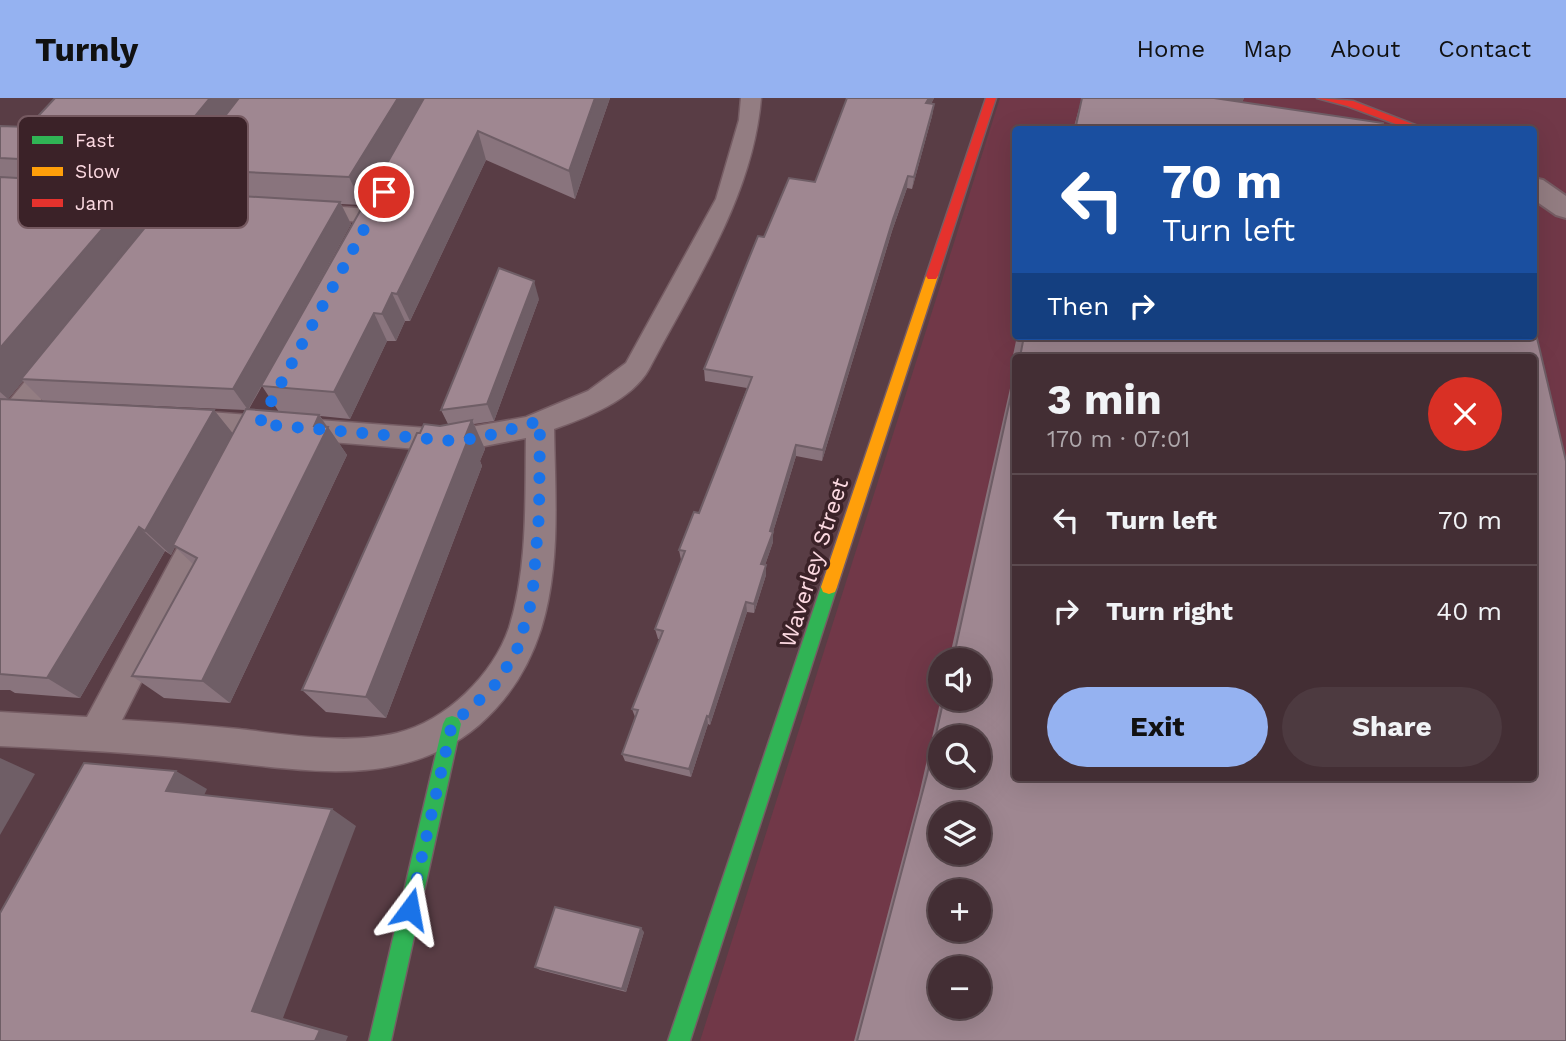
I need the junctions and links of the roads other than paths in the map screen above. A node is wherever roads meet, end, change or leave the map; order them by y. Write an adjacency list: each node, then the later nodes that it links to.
1 (261, 98): 5 (lane)
2 (751, 98): 18 (lane)
3 (991, 98): 26 (street, Waverley Street)
4 (1322, 98): 6 (street)
5 (247, 116)
6 (1412, 126)
7 (1537, 189): 8 (street)
8 (1566, 209)
9 (276, 210): 11 (lane)
10 (162, 228): 12 (lane)
11 (357, 240)
12 (148, 246)
13 (74, 340): 16 (lane)
14 (272, 399): 19 (lane)
15 (42, 414): 16 (lane)
16 (5, 419)
17 (164, 419): 19 (lane)
18 (540, 421): 19 (lane); 22 (lane)
19 (259, 424): 20 (lane)
20 (246, 448)
21 (220, 498): 24 (lane)
22 (452, 724): 24 (lane); 25 (street)
23 (0, 729): 24 (lane)
24 (97, 733)
25 (380, 1041)
26 (679, 1041)

